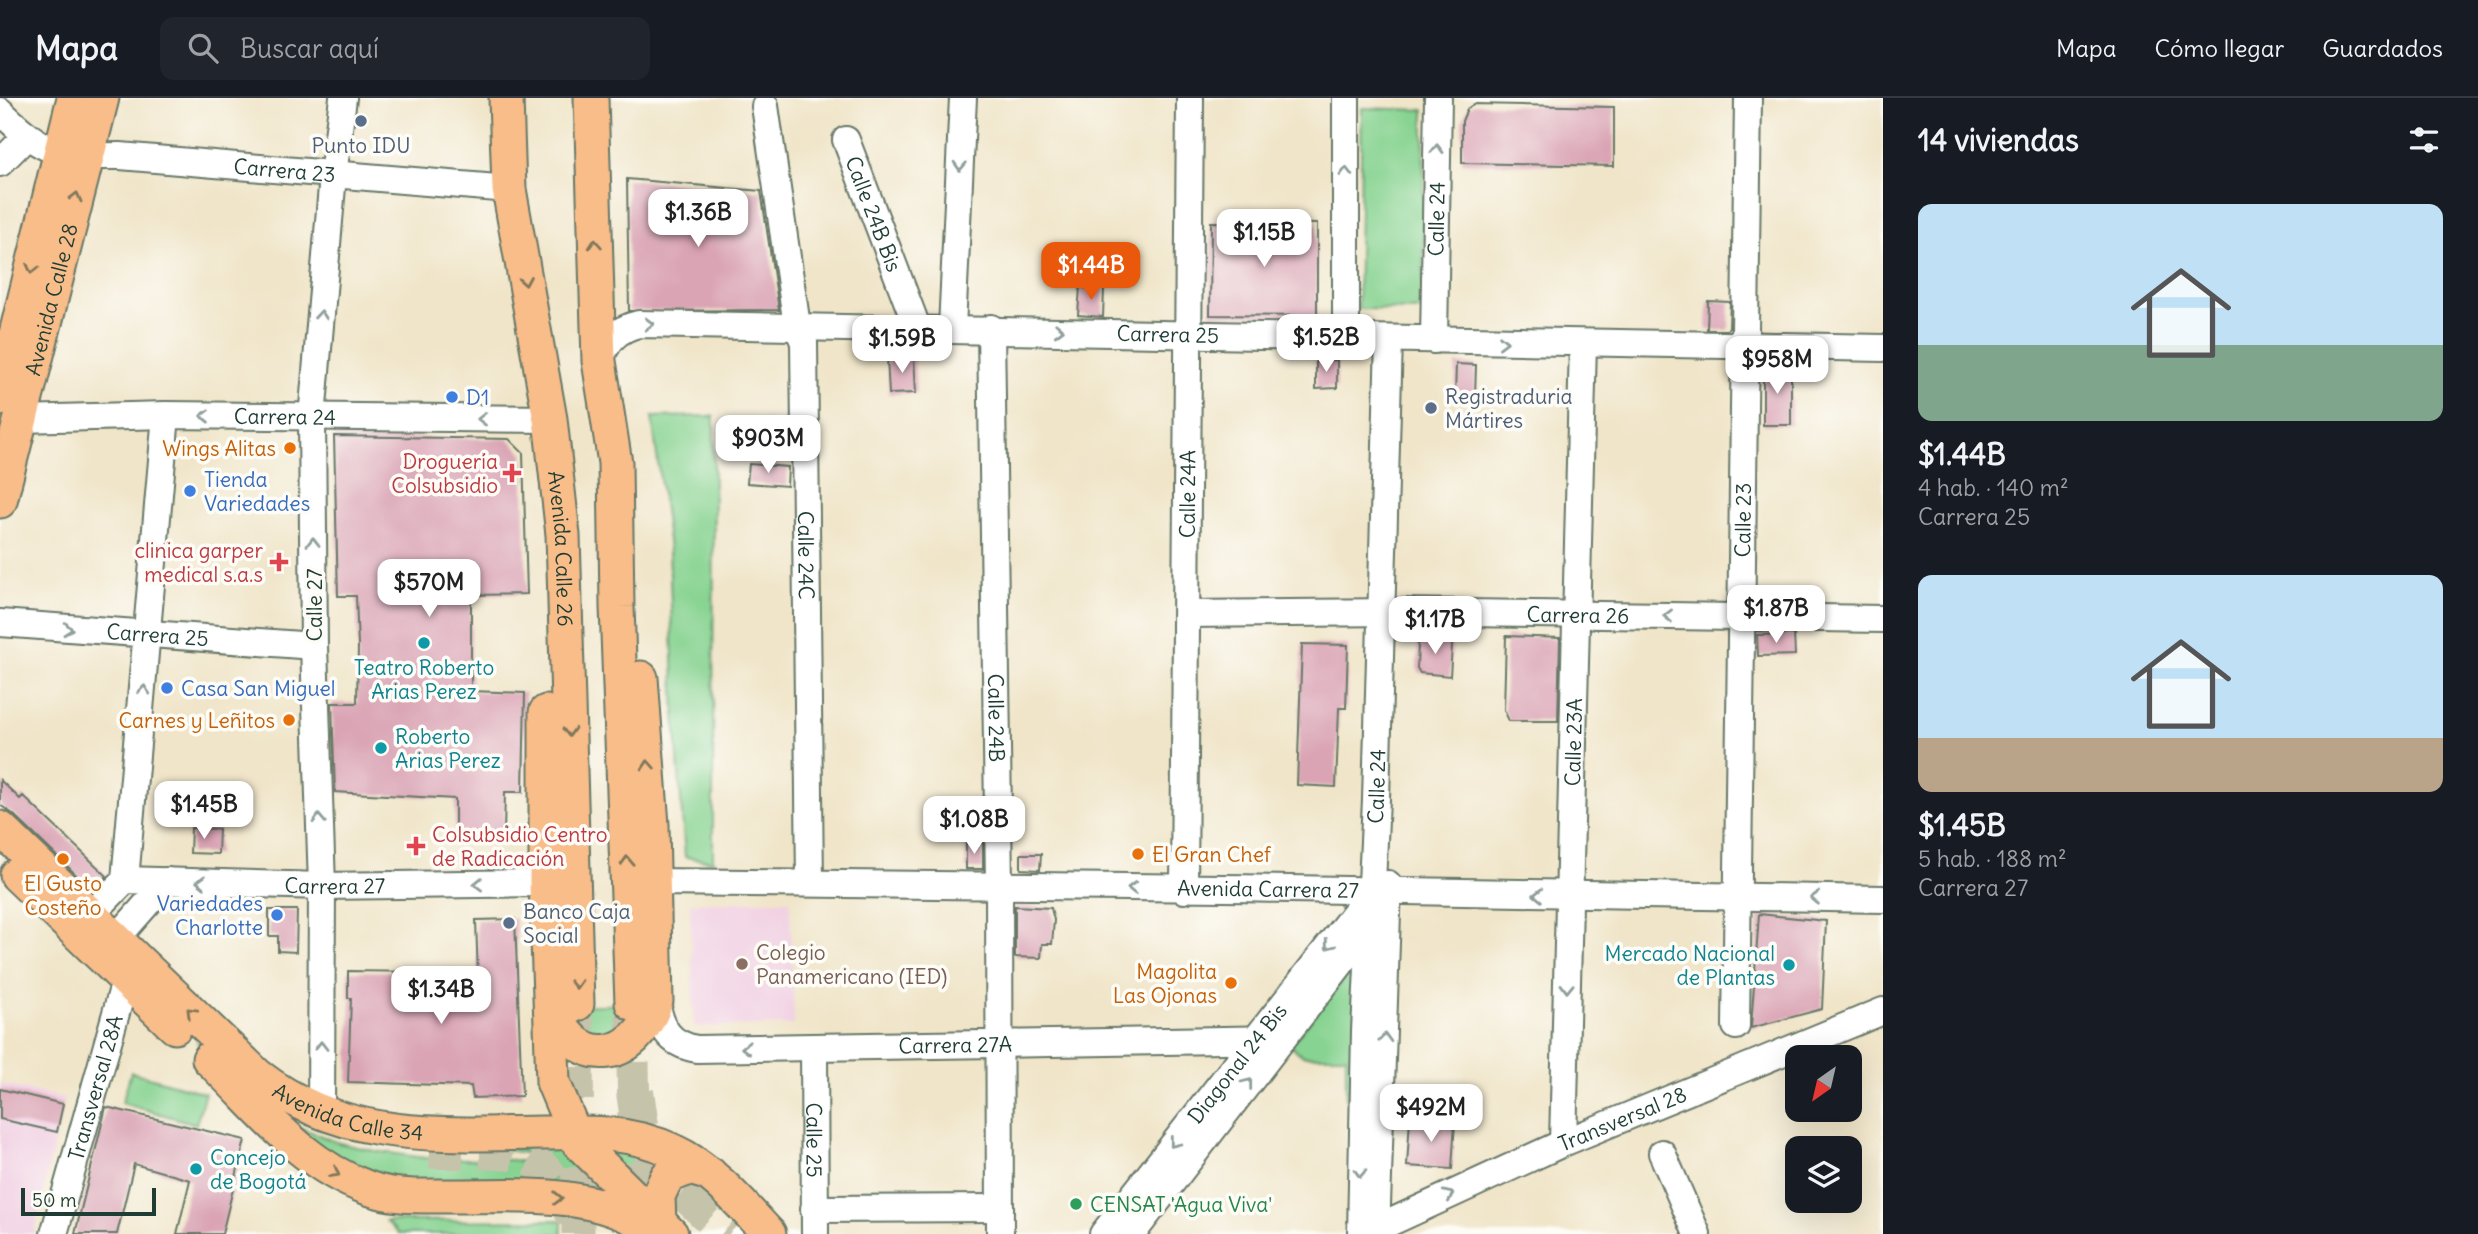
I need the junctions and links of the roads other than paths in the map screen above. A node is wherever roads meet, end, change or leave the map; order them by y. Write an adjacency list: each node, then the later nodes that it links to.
1 (74, 98): 15 (main road, Avenida Calle 28)
2 (102, 98): 15 (main road, Avenida Calle 28)
3 (343, 98): 17 (street, Calle 27)
4 (506, 98): 18 (main road, Avenida Calle 26)
5 (590, 98): 30 (main road, one-way to 5)
6 (963, 98): 21 (street, one-way to 21)
7 (1190, 98): 23 (street, Calle 24A)
8 (1346, 98): 24 (street, one-way to 8)
9 (1438, 98): 26 (street, Calle 24, one-way to 9)
10 (1748, 98): 28 (street, Calle 23)
11 (765, 106): 19 (street, Calle 24C)
12 (0, 111): 13 (street)
13 (26, 137): 15 (street); 16 (street)
14 (846, 140): 20 (street, Calle 24B Bis)
15 (73, 156): 17 (street, Carrera 23); 31 (main road, Avenida Calle 28)
16 (0, 163)
17 (333, 175): 18 (street, Carrera 23); 33 (street, Calle 27, one-way to 17)
18 (509, 190): 34 (main road, Avenida Calle 26, one-way to 34)
19 (797, 326): 20 (street, Carrera 25); 30 (street, Carrera 25, one-way to 19); 51 (street, Calle 24C)
20 (917, 327): 21 (street, Carrera 25)
21 (952, 328): 22 (street, Carrera 25)
22 (991, 328): 23 (street, Carrera 25, one-way to 23); 52 (street, Calle 24B)
23 (1187, 335): 24 (street, Carrera 25); 38 (street, Calle 24A)
24 (1346, 338): 25 (street, Carrera 25)
25 (1398, 340): 26 (street, Carrera 25); 37 (street, Calle 24)
26 (1434, 340): 27 (street, Carrera 25, one-way to 27)
27 (1583, 343): 28 (street, Carrera 25); 39 (street, Calle 23A)
28 (1745, 346): 29 (street, Carrera 25); 40 (street, Calle 23)
29 (1883, 348)
30 (599, 361): 35 (main road)
31 (11, 409): 32 (street, Carrera 24); 36 (main road, Avenida Calle 28)
32 (166, 415): 33 (street, Carrera 24, one-way to 32); 43 (street)
33 (312, 418): 34 (street, Carrera 24, one-way to 33); 44 (street, Calle 27, one-way to 33)
34 (550, 419): 50 (main road); 64 (main road, Avenida Calle 26, one-way to 64)
35 (615, 463): 49 (main road, one-way to 35); 63 (main road, one-way to 35)
36 (0, 501)
37 (1390, 612): 38 (street, Carrera 26); 39 (street, Carrera 26); 55 (street, Calle 24)
38 (1188, 614): 54 (street, Calle 24A)
39 (1578, 614): 40 (street, Carrera 26, one-way to 39); 56 (street, Calle 23A)
40 (1741, 617): 41 (street, Carrera 26); 57 (street, Calle 23)
41 (1883, 619)
42 (0, 623): 43 (street, Carrera 25, one-way to 43)
43 (149, 635): 44 (street, Carrera 25); 47 (street, one-way to 43)
44 (314, 646): 53 (street, Calle 27, one-way to 44)
45 (0, 828): 59 (main road, Avenida Calle 34)
46 (0, 859): 62 (main road, Avenida Calle 34)
47 (125, 880): 48 (street, Carrera 27); 59 (street)
48 (167, 881): 53 (street, Carrera 27, one-way to 48); 61 (street)
49 (654, 882): 51 (street, Avenida Carrera 27); 63 (main road)
50 (546, 883): 53 (street, Carrera 27, one-way to 53); 64 (main road)
51 (810, 883): 52 (street, Avenida Carrera 27)
52 (999, 884): 54 (street, Avenida Carrera 27, one-way to 52); 69 (street, Calle 24B)
53 (322, 886): 73 (street, Calle 27, one-way to 53)
54 (1184, 890): 55 (street, Avenida Carrera 27)
55 (1383, 895): 56 (street, Avenida Carrera 27, one-way to 55); 60 (street, Calle 24); 68 (street, Diagonal 24 Bis, one-way to 68); 83 (street, Calle 24, one-way to 55)
56 (1569, 895): 57 (street, Avenida Carrera 27); 76 (street, Calle 23A, one-way to 76)
57 (1738, 897): 58 (street, Avenida Carrera 27, one-way to 57); 66 (street, Calle 23)
58 (1883, 899)
59 (91, 915): 61 (main road, Avenida Calle 34)
60 (1369, 927): 67 (street, Diagonal 24 Bis); 83 (street, Calle 24, one-way to 83)
61 (116, 939): 73 (main road, Avenida Calle 34, one-way to 61)
62 (125, 981): 71 (main road, Avenida Calle 34); 84 (street, Transversal 28A)
63 (644, 1002): 64 (main road); 70 (street, Carrera 27A, one-way to 63)
64 (564, 1005): 72 (main road)
65 (1883, 1011): 76 (street, Transversal 28)
66 (1736, 1026)
67 (1282, 1039): 68 (street, Carrera 27A); 87 (street, Diagonal 24 Bis, one-way to 67)
68 (1254, 1040): 69 (street, Carrera 27A); 86 (street, Diagonal 24 Bis, one-way to 86)
69 (999, 1044): 70 (street, Carrera 27A); 81 (street, Calle 24B)
70 (814, 1047): 80 (street, Calle 25)
71 (212, 1063): 77 (main road); 82 (main road, Avenida Calle 34, one-way to 82)
72 (553, 1082): 74 (main road); 75 (main road)
73 (321, 1114): 75 (main road, Avenida Calle 34)
74 (572, 1132): 75 (main road, Avenida Calle 34); 79 (main road, Avenida Calle 34); 82 (main road)
75 (506, 1133)
76 (1563, 1143): 83 (street, Transversal 28, one-way to 76)
77 (430, 1152)
78 (1662, 1153): 88 (street)
79 (710, 1174): 82 (main road); 85 (main road, Avenida Calle 34)
80 (815, 1221): 81 (street)
81 (1000, 1221)
82 (663, 1230)
83 (1370, 1233)
84 (54, 1234)
85 (769, 1234)
86 (1103, 1234)
87 (1132, 1234)
88 (1697, 1234)

